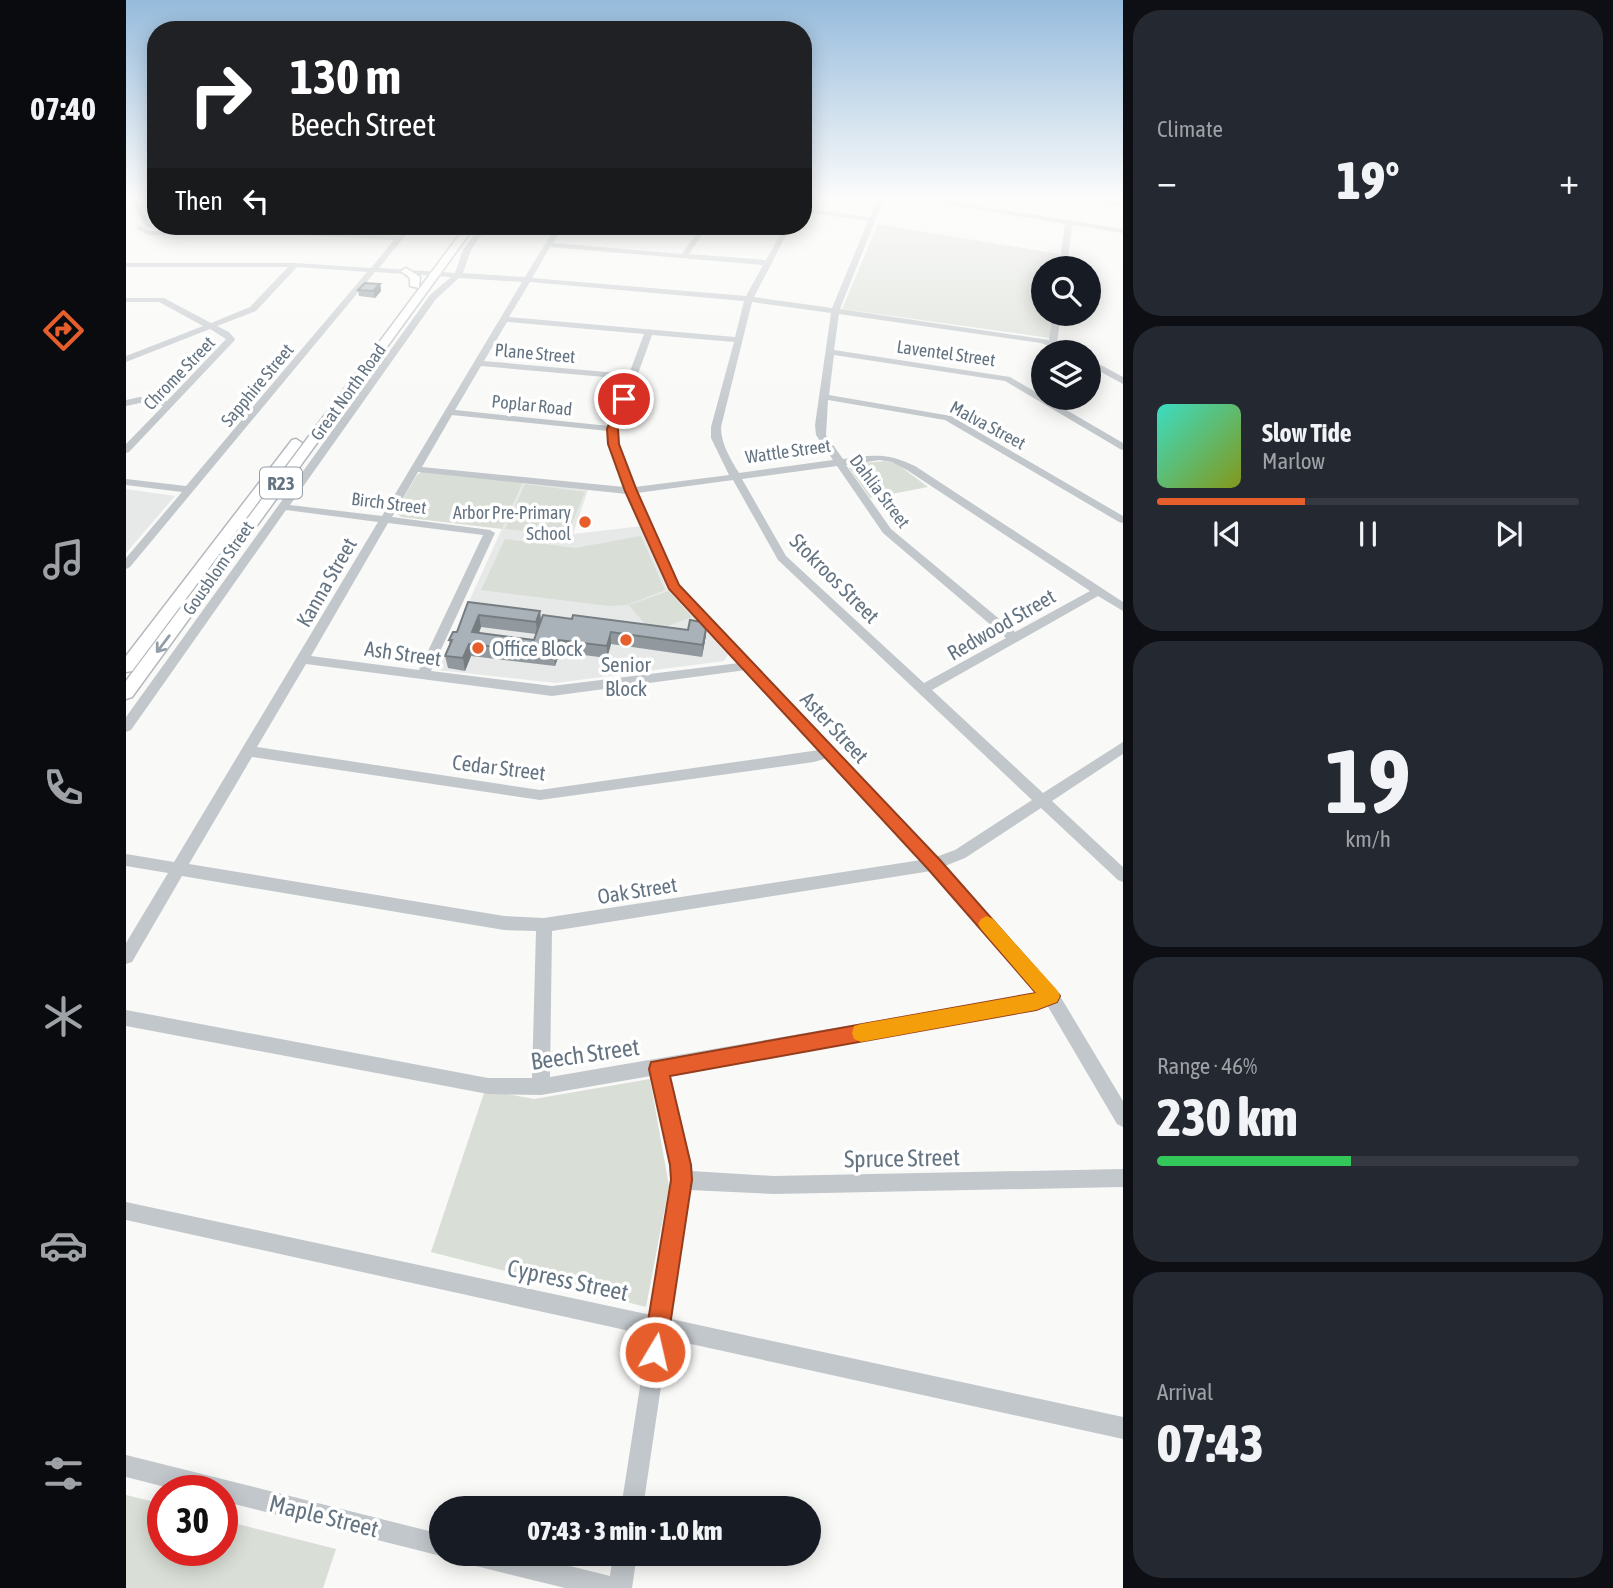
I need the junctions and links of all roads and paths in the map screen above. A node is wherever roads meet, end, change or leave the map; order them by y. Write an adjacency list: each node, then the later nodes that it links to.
1 (288, 272): 16 (street)
2 (372, 272): 38 (street, Sapphire Street)
3 (407, 272): 11 (main road)
4 (430, 272): 11 (main road, Great North Road / R23); 29 (main road, Great North Road / R23)
5 (432, 272): 9 (street)
6 (533, 272): 10 (street, Kanna Street)
7 (764, 272): 12 (street, Stokroos Street)
8 (851, 272): 14 (street, Dahlia Street)
9 (459, 274): 10 (street); 40 (street, Gousblom Street)
10 (528, 280): 12 (street); 15 (street, Kanna Street)
11 (415, 286): 29 (main road, Great North Road / R23)
12 (749, 299): 14 (street); 18 (street, Stokroos Street)
13 (126, 300): 16 (street, Chrome Street)
14 (835, 311): 19 (street); 20 (street, Dahlia Street)
15 (505, 319): 17 (street); 22 (street, Kanna Street)
16 (213, 326): 21 (street); 28 (street, Chrome Street)
17 (649, 332): 18 (street); 24 (street)
18 (738, 340): 36 (street, Stokroos Street)
19 (1033, 340)
20 (830, 352): 26 (street, Dahlia Street); 32 (street, Laventel Street)
21 (126, 359)
22 (478, 363): 24 (street, Plane Street); 30 (street, Kanna Street)
23 (1101, 368): 25 (street)
24 (632, 377): 31 (street)
25 (1123, 381)
26 (824, 397): 34 (street, Dahlia Street); 42 (street, Malva Street)
27 (126, 403): 28 (street)
28 (170, 404): 33 (street, Chrome Street)
29 (329, 409): 49 (main road, Great North Road / R23); 52 (main road, Great North Road / R23, one-way to 52)
30 (448, 412): 31 (street, Poplar Road); 35 (street, Kanna Street)
31 (613, 429): 39 (street, Aster Street)
32 (1123, 447)
33 (126, 450)
34 (838, 462): 36 (street, Wattle Street); 44 (street, Wattle Street); 46 (street, Dahlia Street)
35 (416, 468): 39 (street, Wattle Street); 41 (street, Kanna Street)
36 (735, 477): 39 (street, Wattle Street); 51 (street, Stokroos Street)
37 (126, 482): 38 (street)
38 (190, 490): 43 (street, Sapphire Street)
39 (631, 491): 48 (street, Aster Street)
40 (284, 507): 41 (street, Birch Street); 53 (street, Gousblom Street)
41 (384, 520): 47 (street, Kanna Street); 50 (street, Birch Street)
42 (1123, 520)
43 (126, 565)
44 (1098, 591): 45 (street, Wattle Street); 46 (street, Redwood Street)
45 (1123, 607)
46 (1014, 638): 51 (street, Redwood Street)
47 (303, 659): 50 (street, Ash Street); 55 (street, Kanna Street)
48 (747, 666): 50 (street, Ash Street); 56 (street, Aster Street)
49 (126, 667)
50 (423, 675)
51 (922, 690): 57 (street, Stokroos Street)
52 (126, 693)
53 (126, 727)
54 (1123, 747): 57 (street, Oak Street)
55 (248, 751): 56 (street, Cedar Street); 60 (street, Kanna Street)
56 (828, 752): 59 (street, Aster Street)
57 (1042, 801): 59 (street, Oak Street); 61 (street, Stokroos Street)
58 (126, 860): 60 (street, Oak Street)
59 (934, 864): 62 (street, Oak Street); 64 (street, Aster Street)
60 (178, 868): 62 (street, Oak Street); 63 (street, Kanna Street)
61 (1123, 876)
62 (544, 925): 67 (street)
63 (126, 957)
64 (1051, 996): 66 (street, Beech Street); 68 (street, Aster Street)
65 (126, 1018): 67 (street, Beech Street)
66 (658, 1069): 67 (street, Beech Street); 70 (street)
67 (541, 1087)
68 (1123, 1118)
69 (1123, 1178): 70 (street, Spruce Street)
70 (682, 1180): 72 (street)
71 (126, 1211): 72 (street, Cypress Street)
72 (659, 1326): 73 (street, Cypress Street); 75 (street)
73 (1123, 1428)
74 (126, 1466): 76 (street, Maple Street)
75 (634, 1496)
76 (429, 1542)
77 (524, 1566): 79 (street)
78 (623, 1566): 80 (street)
79 (611, 1588)
80 (620, 1588)

